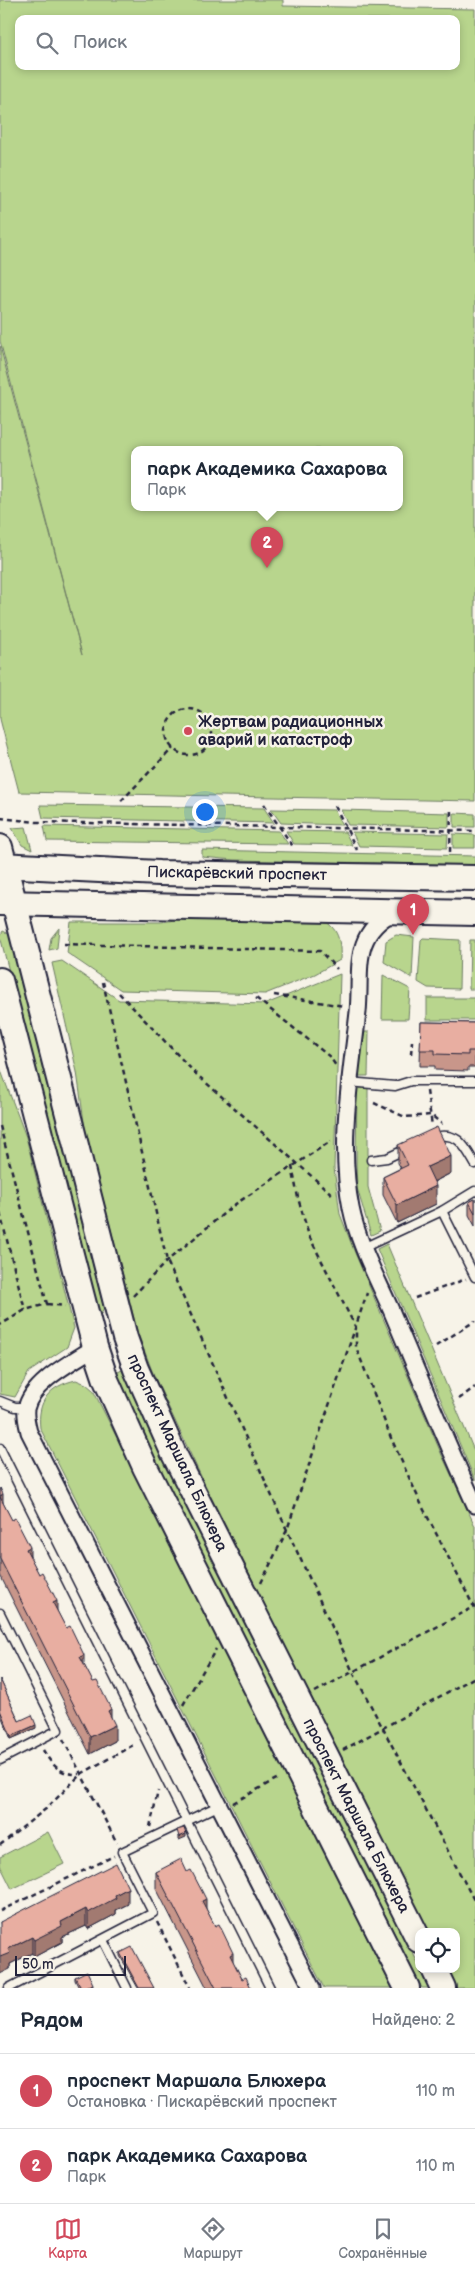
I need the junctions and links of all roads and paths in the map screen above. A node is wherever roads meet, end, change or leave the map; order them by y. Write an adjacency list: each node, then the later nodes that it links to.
1 (173, 748): 1 (path); 2 (path)
2 (121, 801)
3 (264, 804): 7 (path)
4 (335, 806): 8 (path)
5 (451, 808): 9 (path)
6 (0, 818): 7 (path)
7 (280, 827): 8 (path); 11 (path)
8 (346, 828): 9 (path); 12 (path)
9 (450, 830): 10 (path); 13 (path)
10 (475, 831)
11 (294, 848)
12 (357, 850)
13 (450, 852)
14 (2, 859): 15 (main road, Пискарёвский проспект); 16 (main road, проспект Маршала Блюхера)
15 (475, 878)
16 (7, 903): 17 (main road, Пискарёвский проспект); 55 (main road, проспект Маршала Блюхера)
17 (394, 911): 18 (main road, Пискарёвский проспект); 26 (street)
18 (475, 913)
19 (64, 944): 20 (path)
20 (337, 969)
21 (0, 980): 53 (main road, проспект Маршала Блюхера)
22 (103, 982): 48 (path)
23 (119, 992): 40 (path)
24 (274, 995): 26 (path)
25 (256, 998): 31 (path)
26 (358, 1008): 31 (street)
27 (412, 1042): 28 (path)
28 (411, 1054)
29 (425, 1081): 30 (lane); 31 (lane); 33 (path)
30 (475, 1081)
31 (348, 1082): 35 (street)
32 (374, 1103): 33 (path)
33 (431, 1115): 36 (path)
34 (0, 1126): 52 (path)
35 (347, 1130): 40 (path); 44 (street)
36 (434, 1137): 37 (lane); 41 (lane)
37 (423, 1141)
38 (414, 1145): 39 (lane)
39 (371, 1160)
40 (296, 1163): 42 (path); 44 (path)
41 (475, 1164)
42 (292, 1166): 48 (path); 58 (path)
43 (475, 1192): 45 (lane)
44 (352, 1209): 47 (street)
45 (442, 1210): 47 (lane); 50 (lane)
46 (0, 1213): 54 (path)
47 (364, 1246): 49 (street)
48 (167, 1261): 55 (path); 68 (path)
49 (377, 1276): 58 (path); 67 (street)
50 (475, 1276): 51 (path)
51 (415, 1298)
52 (47, 1304): 53 (path); 54 (path)
53 (85, 1309): 61 (main road, проспект Маршала Блюхера)
54 (25, 1310): 57 (path)
55 (118, 1311): 59 (main road, проспект Маршала Блюхера)
56 (475, 1321): 60 (path)
57 (0, 1325)
58 (356, 1328): 68 (path); 70 (path)
59 (125, 1338): 61 (main road); 69 (main road, проспект Маршала Блюхера)
60 (436, 1346)
61 (95, 1347): 65 (street); 72 (main road, проспект Маршала Блюхера)
62 (475, 1387): 63 (path)
63 (459, 1400)
64 (0, 1401): 65 (lane)
65 (26, 1407): 76 (street)
66 (0, 1448): 79 (lane)
67 (475, 1505)
68 (286, 1530): 69 (path); 73 (path)
69 (248, 1601): 75 (main road, проспект Маршала Блюхера)
70 (475, 1607): 73 (path)
71 (0, 1613): 78 (lane)
72 (227, 1630): 76 (path); 83 (main road, проспект Маршала Блюхера)
73 (353, 1672): 75 (path); 77 (path)
74 (475, 1678): 77 (path)
75 (298, 1701): 81 (main road, проспект Маршала Блюхера)
76 (175, 1720): 86 (street)
77 (382, 1729): 81 (path); 91 (path)
78 (58, 1730): 80 (lane); 85 (path)
79 (145, 1738): 84 (lane); 85 (path)
80 (37, 1740): 82 (lane); 85 (path)
81 (326, 1756): 94 (main road, проспект Маршала Блюхера)
82 (0, 1760)
83 (297, 1768): 86 (path); 102 (main road, проспект Маршала Блюхера)
84 (162, 1773): 87 (lane); 88 (path)
85 (81, 1774): 89 (path); 90 (path)
86 (220, 1808): 87 (lane); 101 (street)
87 (186, 1820): 88 (lane); 100 (lane)
88 (147, 1840): 90 (lane)
89 (0, 1845)
90 (122, 1852): 92 (path); 93 (lane)
91 (475, 1902)
92 (0, 1911)
93 (153, 1913): 95 (lane); 99 (path)
94 (415, 1932)
95 (103, 1940): 97 (lane); 98 (lane)
96 (436, 1973): 103 (main road)
97 (9, 1988)
98 (127, 1988)
99 (190, 1988)
100 (270, 1988)
101 (312, 1988)
102 (408, 1988)
103 (443, 1988)

